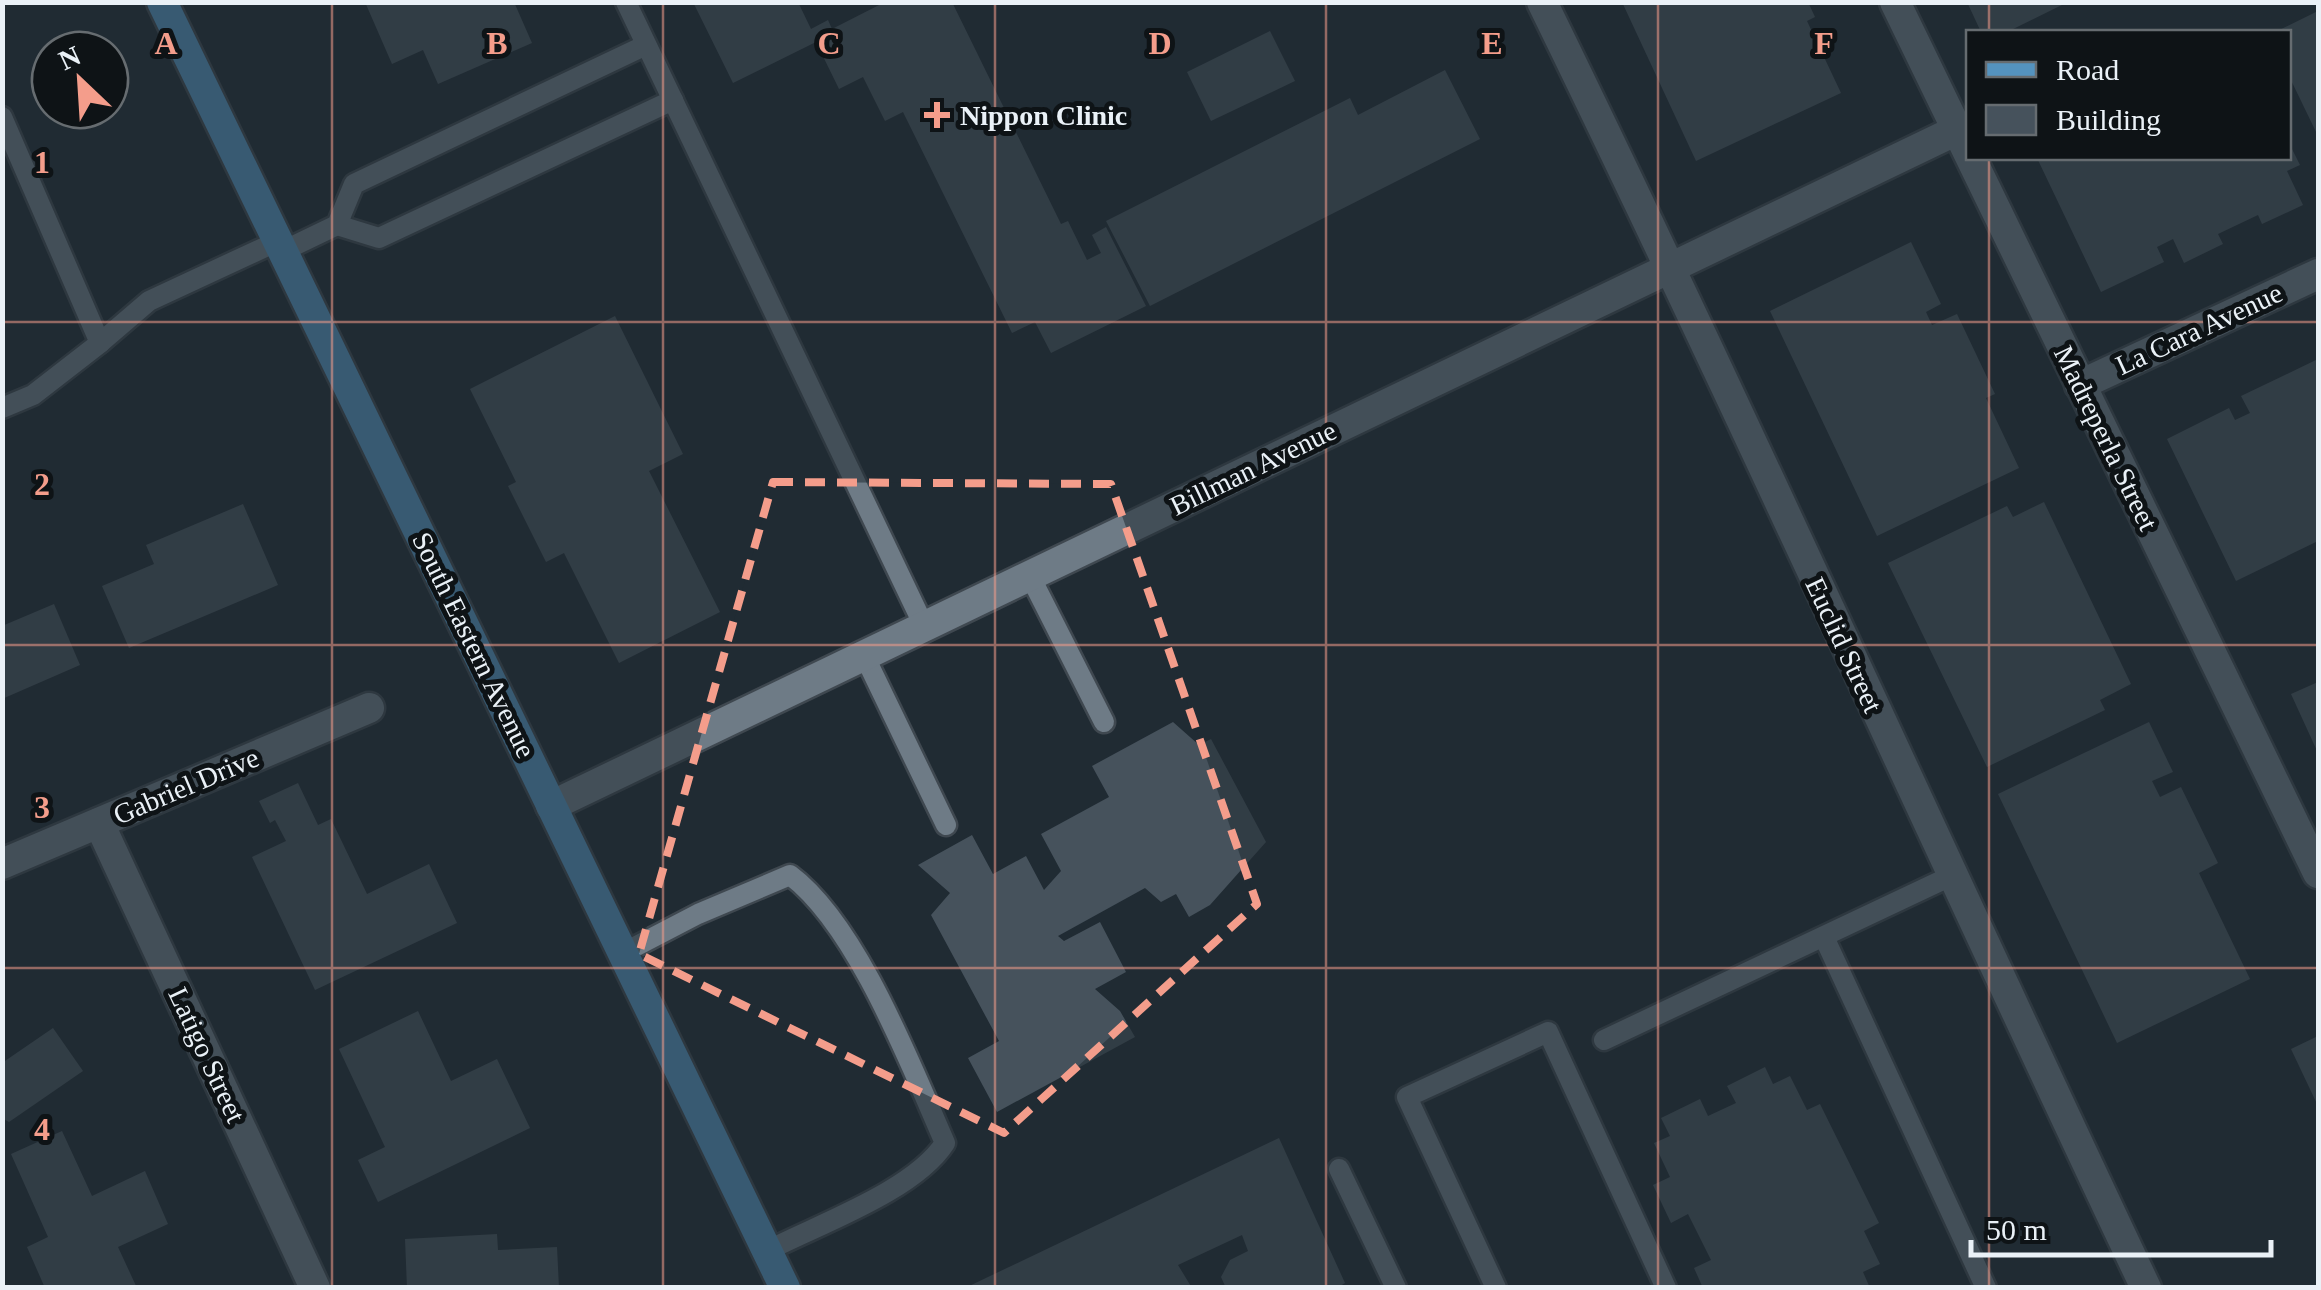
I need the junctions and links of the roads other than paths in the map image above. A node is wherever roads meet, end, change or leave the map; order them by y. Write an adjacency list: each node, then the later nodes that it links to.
1 (162, 2): 12 (main road, South Eastern Avenue)
2 (626, 2): 5 (lane)
3 (1542, 2): 13 (street, Euclid Street)
4 (1895, 2): 8 (street, Madreperla Street)
5 (646, 45): 6 (lane); 11 (lane)
6 (673, 100): 11 (lane); 19 (lane)
7 (2, 117): 15 (lane)
8 (1955, 131): 9 (street, Madreperla Street); 13 (street, Billman Avenue)
9 (1966, 153)
10 (1969, 160): 16 (street, Madreperla Street)
11 (336, 225): 12 (lane)
12 (280, 246): 15 (lane); 23 (main road, South Eastern Avenue)
13 (1671, 266): 18 (street, Billman Avenue); 28 (street, Euclid Street)
14 (2318, 274): 16 (street, La Cara Avenue)
15 (100, 343): 17 (lane)
16 (2080, 385): 27 (street, Madreperla Street)
17 (2, 408)
18 (1030, 576): 19 (street, Billman Avenue); 22 (lane)
19 (924, 626): 20 (street, Billman Avenue)
20 (864, 655): 23 (street, Billman Avenue); 25 (lane)
21 (369, 708): 24 (street, Gabriel Drive)
22 (1104, 722)
23 (552, 806): 30 (main road, South Eastern Avenue)
24 (99, 823): 26 (street, Gabriel Drive); 34 (street, Latigo Street)
25 (946, 825)
26 (2, 864)
27 (2318, 873)
28 (1951, 876): 29 (lane); 40 (street, Euclid Street)
29 (1824, 937): 31 (lane); 39 (lane)
30 (623, 953): 33 (main road, South Eastern Avenue); 33 (lane)
31 (1604, 1040)
32 (1339, 1168): 36 (lane)
33 (767, 1251): 35 (main road, South Eastern Avenue)
34 (315, 1288)
35 (785, 1288)
36 (1396, 1288)
37 (1496, 1288): 38 (lane)
38 (1666, 1288)
39 (1986, 1288)
40 (2146, 1288)

